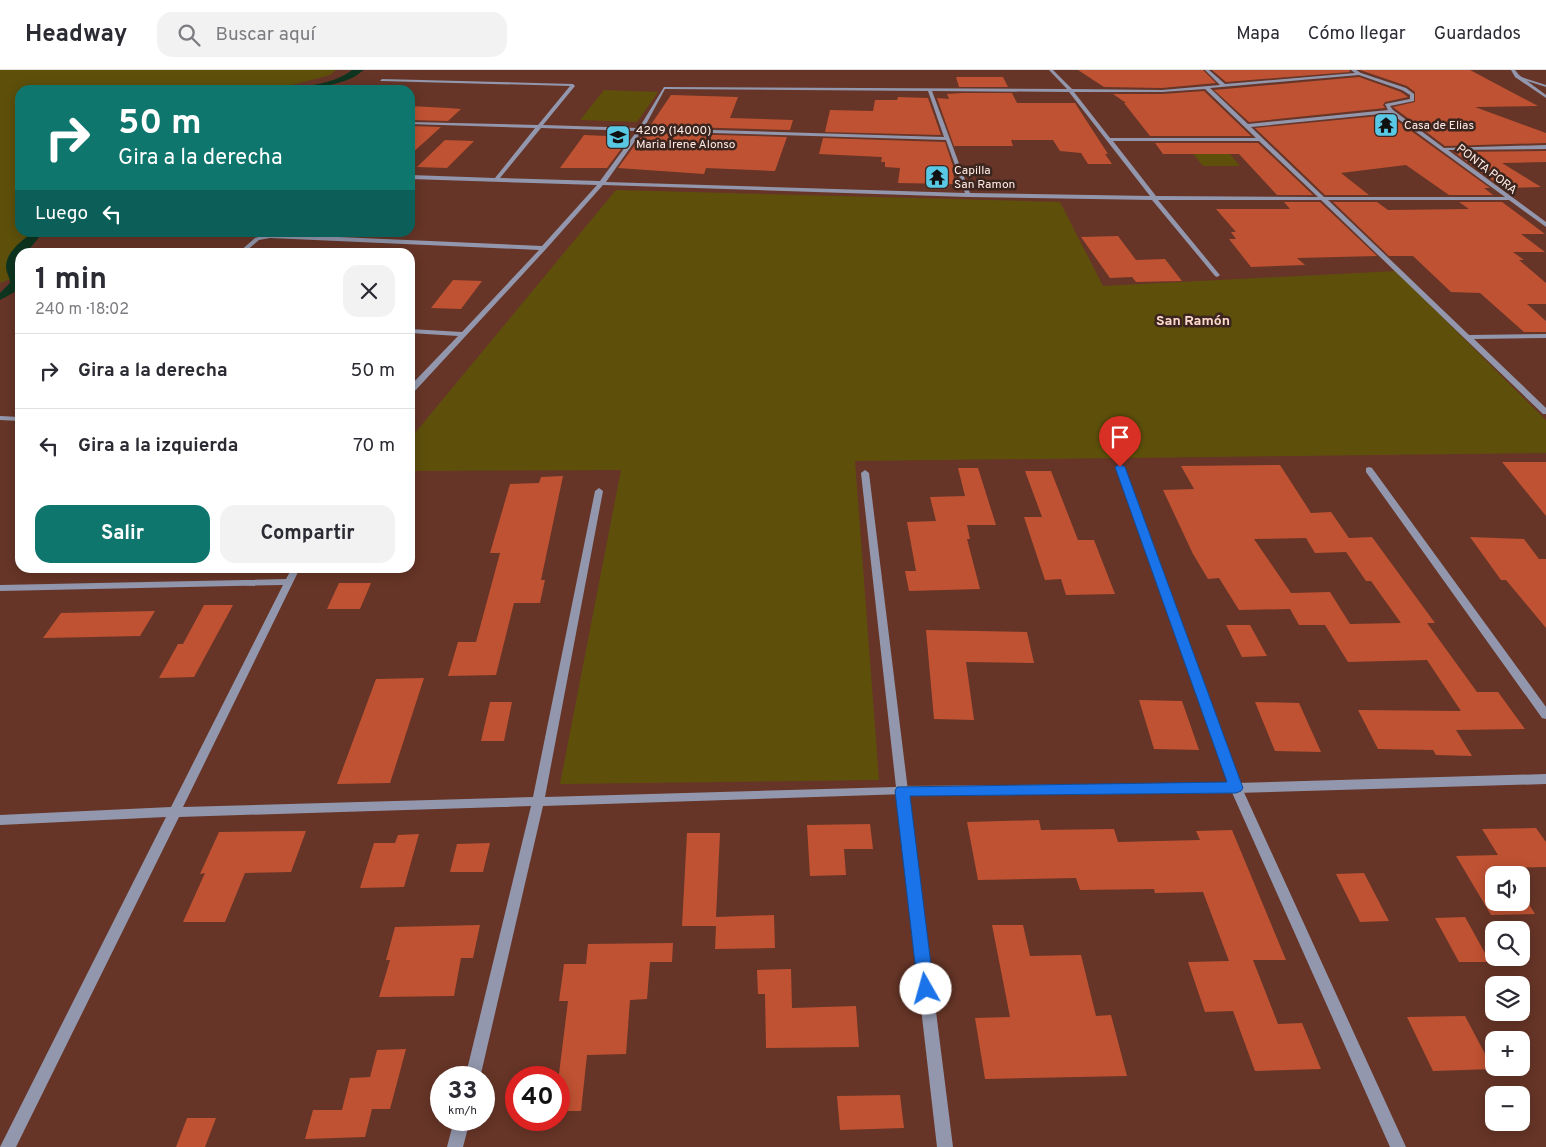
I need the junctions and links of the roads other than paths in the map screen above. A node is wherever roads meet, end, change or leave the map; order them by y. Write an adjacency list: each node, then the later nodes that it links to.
1 (1051, 70): 12 (street)
2 (1207, 70): 8 (street)
3 (1353, 70): 5 (street)
4 (1513, 70): 6 (street)
5 (1359, 74): 8 (street); 14 (street)
6 (1518, 76): 9 (street); 13 (street)
7 (382, 80): 17 (street)
8 (1224, 86): 10 (street)
9 (1546, 86)
10 (1207, 88): 12 (street); 16 (street)
11 (930, 91): 12 (street); 18 (street); 19 (street)
12 (1071, 91): 21 (street)
13 (1546, 97)
14 (1391, 111): 16 (street); 23 (street, PONTA PORA)
15 (415, 123): 17 (street)
16 (1245, 126): 20 (street)
17 (540, 127): 18 (street); 25 (street)
18 (640, 131): 19 (street); 26 (street)
19 (947, 139): 27 (street)
20 (1260, 139): 21 (street); 29 (street)
21 (1109, 140): 28 (street)
22 (1546, 147): 23 (street)
23 (1444, 149): 30 (street, PONTA PORA)
24 (415, 177): 25 (street)
25 (497, 180): 26 (street)
26 (602, 183): 27 (street); 35 (street)
27 (968, 195): 28 (street)
28 (1154, 198): 29 (street); 36 (street)
29 (1321, 199): 30 (street); 40 (street)
30 (1508, 199): 31 (street, PONTA PORA)
31 (1546, 225)
32 (266, 237): 34 (street)
33 (293, 237): 35 (street)
34 (247, 248)
35 (544, 248): 38 (street)
36 (1217, 275)
37 (415, 331): 38 (street)
38 (462, 334): 41 (street)
39 (1546, 336): 40 (street)
40 (1469, 337): 42 (street)
41 (415, 386)
42 (1546, 412)
43 (0, 418): 44 (street)
44 (15, 419)
45 (1120, 467): 54 (street)
46 (1369, 470): 52 (street)
47 (865, 473): 55 (street)
48 (599, 491): 56 (street)
49 (293, 573): 50 (street)
50 (288, 582): 51 (street); 57 (street)
51 (0, 588)
52 (1546, 715)
53 (1546, 779): 54 (street)
54 (1236, 788): 55 (street); 64 (street)
55 (902, 791): 56 (street); 63 (street)
56 (538, 803): 57 (street); 59 (street)
57 (175, 812): 58 (street); 61 (street)
58 (0, 820)
59 (475, 1066)
60 (459, 1131): 62 (street)
61 (8, 1147)
62 (455, 1147)
63 (945, 1147)
64 (1398, 1147)

